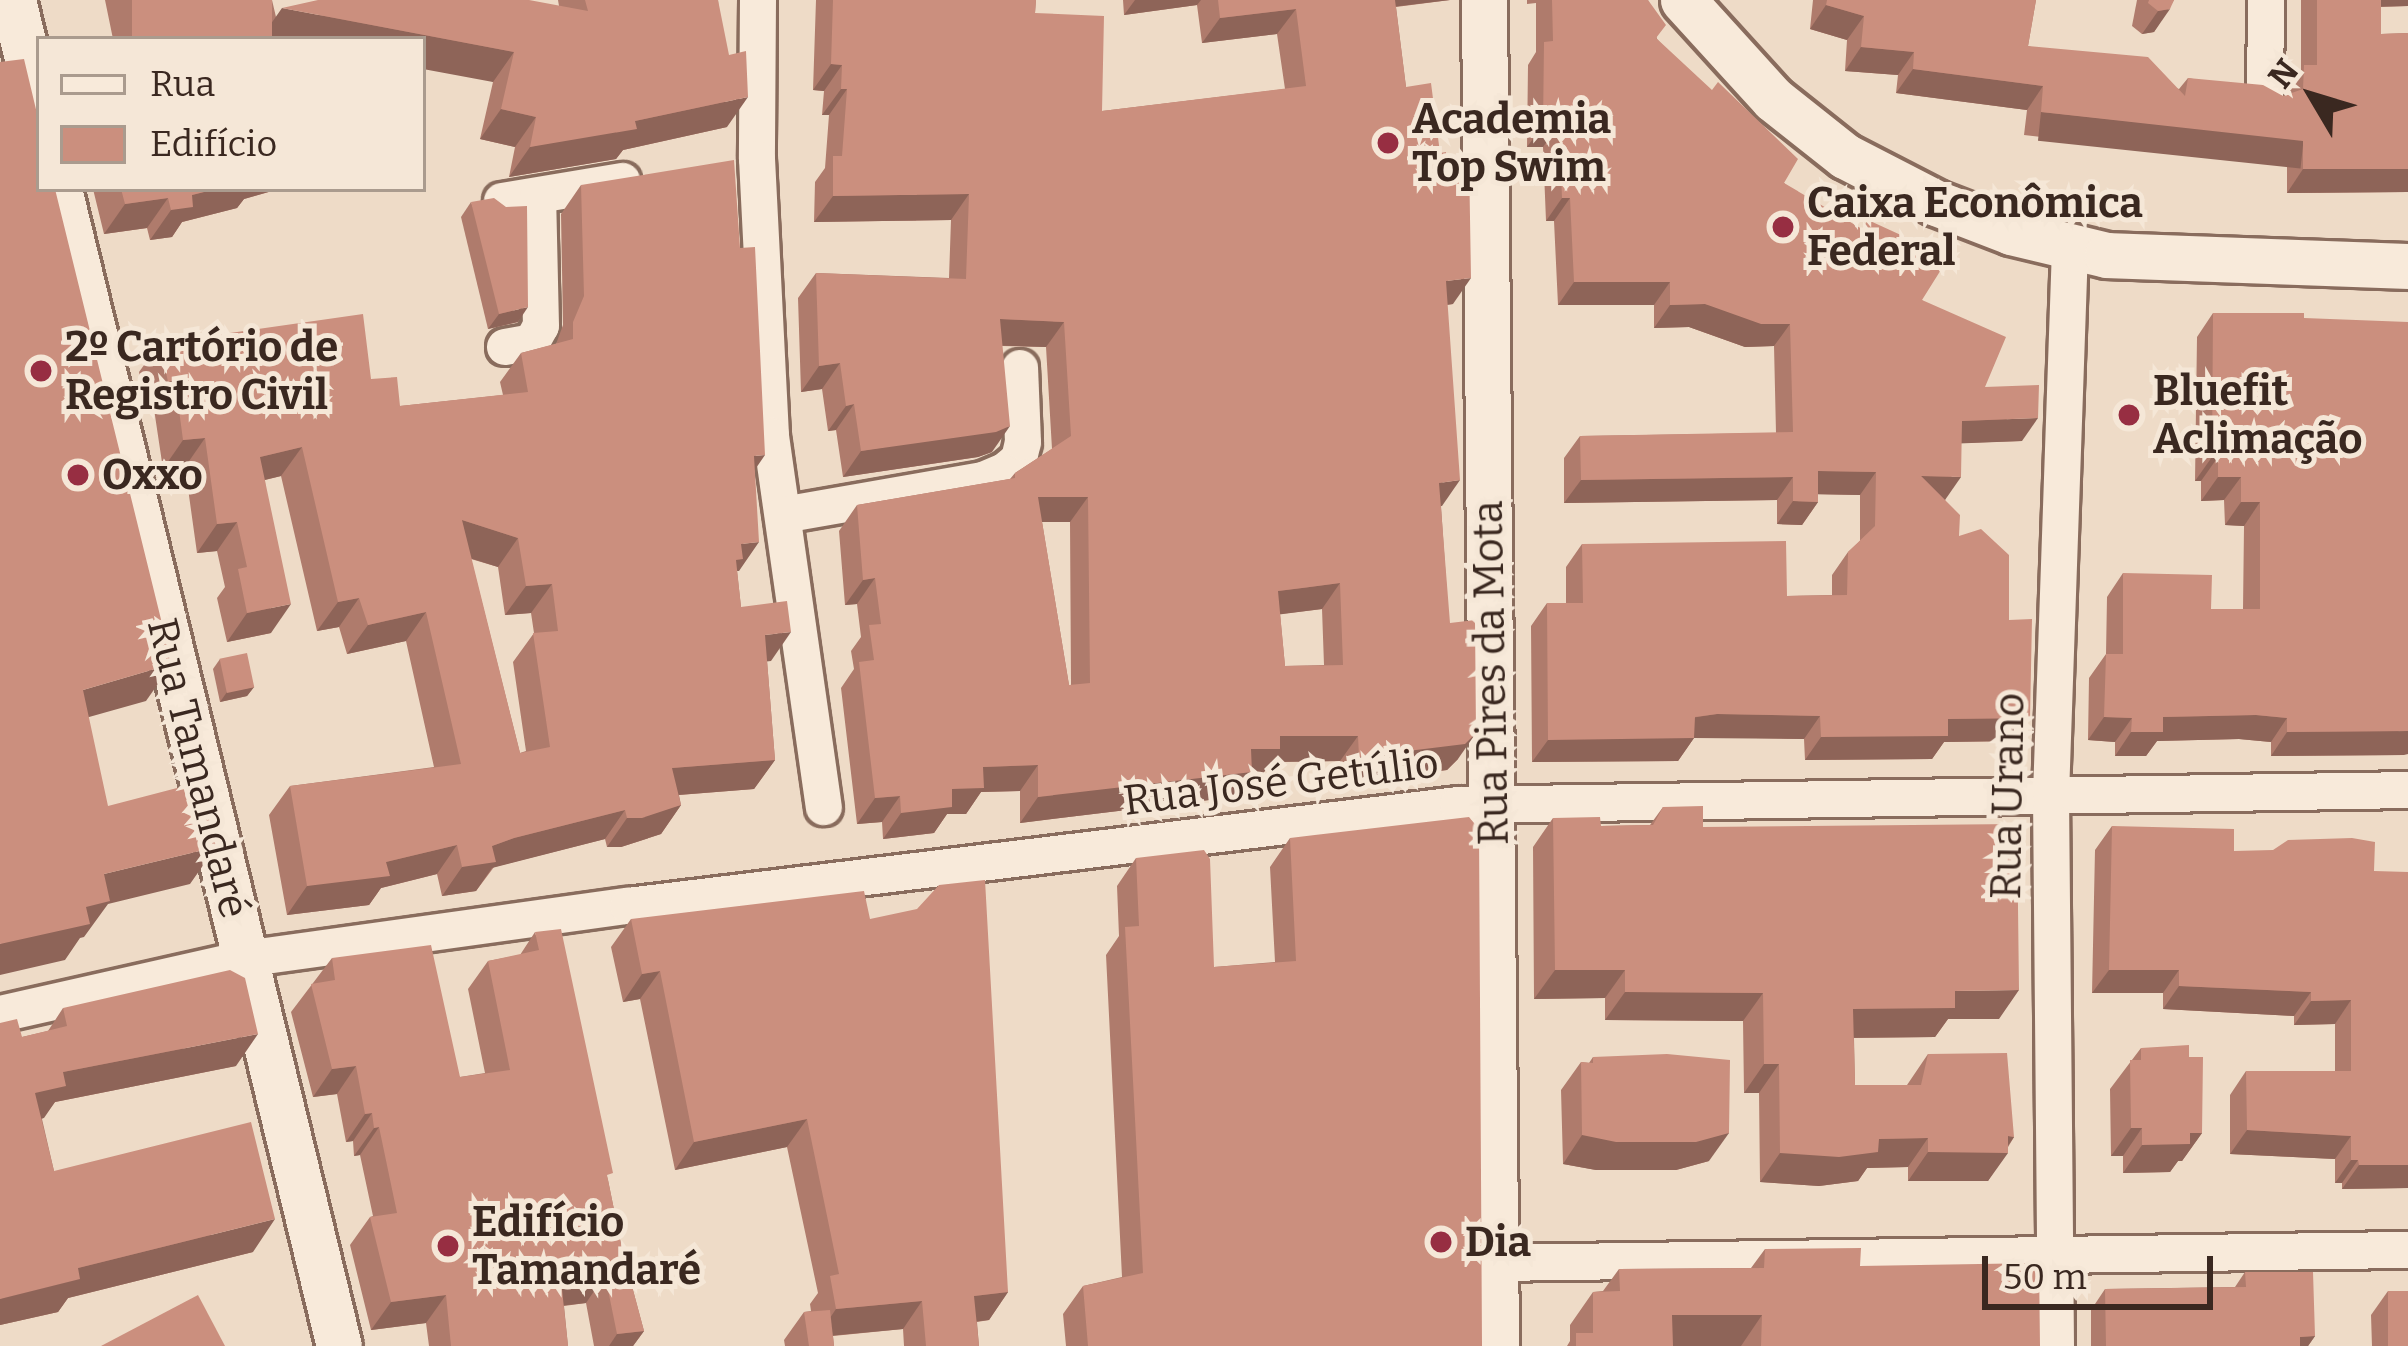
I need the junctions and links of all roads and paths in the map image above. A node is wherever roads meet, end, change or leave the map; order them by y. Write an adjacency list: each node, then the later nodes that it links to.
1 (13, 0): 6 (street)
2 (758, 0): 8 (street)
3 (1484, 0): 21 (street, Rua Pires da Mota)
4 (1683, 0): 14 (street)
5 (2266, 0): 7 (street)
6 (36, 96)
7 (2265, 97)
8 (757, 159): 9 (street); 18 (street)
9 (712, 166)
10 (667, 174): 12 (street)
11 (60, 192): 23 (street, Rua Tamandaré)
12 (538, 197): 13 (street); 16 (street)
13 (502, 201)
14 (2070, 248): 15 (street); 20 (street, Rua Urano)
15 (2408, 266)
16 (505, 347)
17 (1019, 368): 18 (street)
18 (783, 515): 22 (street)
19 (2408, 790): 20 (street, Rua José Getúlio)
20 (2050, 794): 21 (street, Rua José Getúlio); 26 (street, Rua Urano)
21 (1492, 803): 23 (street, Rua José Getúlio); 27 (street, Rua Pires da Mota)
22 (824, 807)
23 (244, 959): 24 (street, Rua José Getúlio); 28 (street, Rua Tamandaré)
24 (0, 1014)
25 (2408, 1250): 26 (street)
26 (2055, 1256): 27 (street); 30 (street, Rua Urano)
27 (1495, 1263): 29 (street, Rua Pires da Mota)
28 (339, 1346)
29 (1496, 1346)
30 (2056, 1346)

